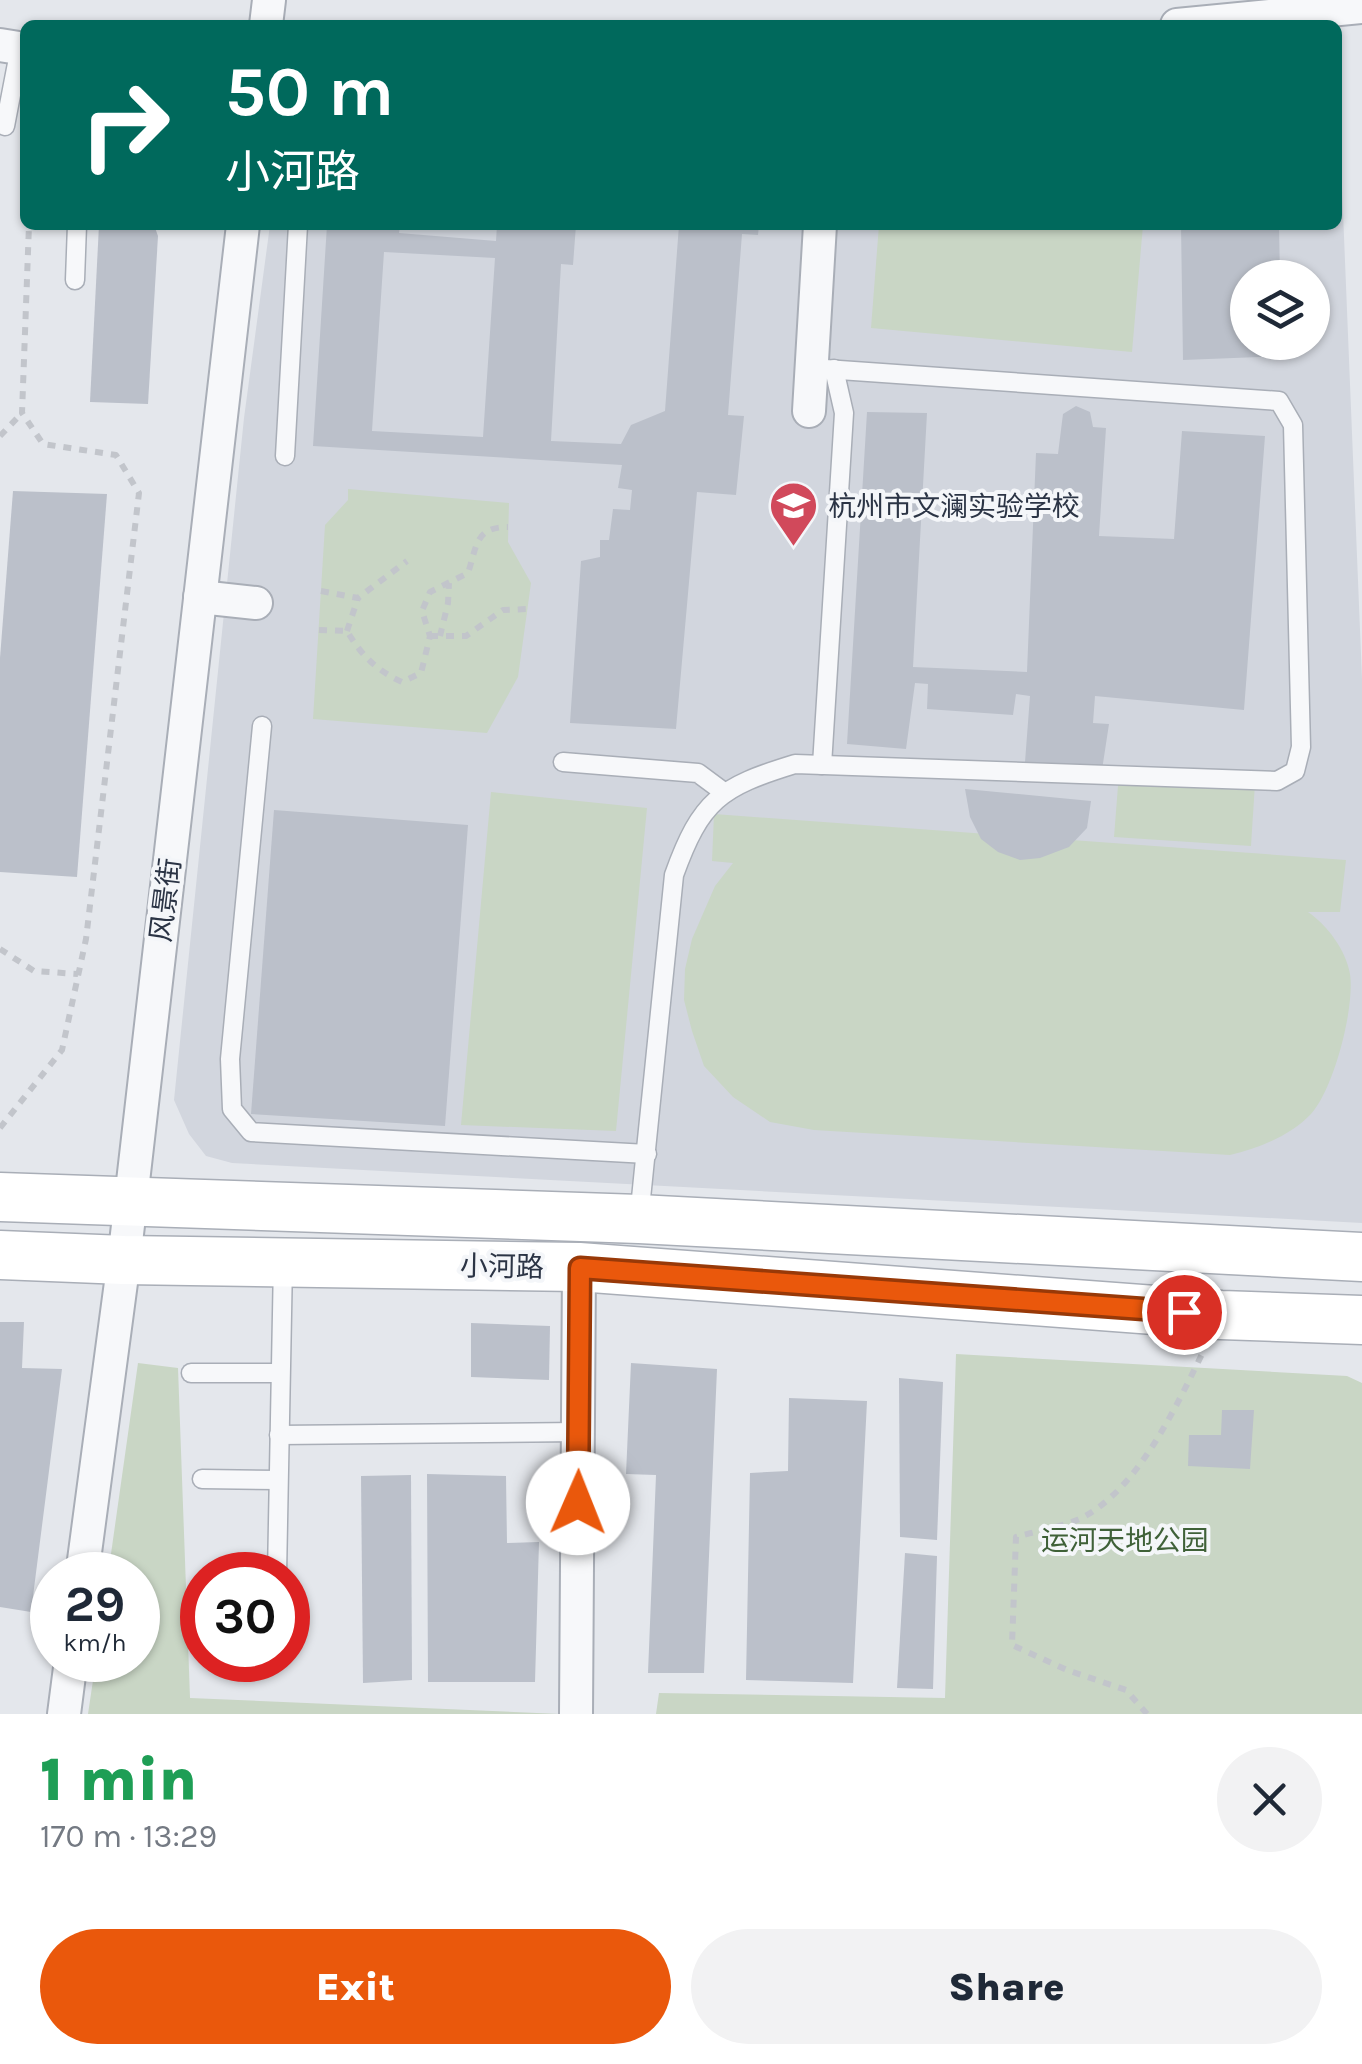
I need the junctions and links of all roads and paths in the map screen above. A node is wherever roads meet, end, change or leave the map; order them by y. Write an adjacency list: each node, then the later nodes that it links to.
1 (1362, 7): 2 (street)
2 (1228, 20)
3 (15, 47): 4 (lane)
4 (3, 126)
5 (29, 230): 13 (path)
6 (77, 230): 10 (lane)
7 (242, 230): 20 (street, 风景街)
8 (298, 230): 15 (lane)
9 (820, 230): 11 (street)
10 (75, 280)
11 (823, 369): 12 (street); 30 (lane); 30 (lane)
12 (808, 411)
13 (22, 413): 14 (path); 33 (path)
14 (0, 436)
15 (285, 456)
16 (508, 527): 18 (path)
17 (406, 561): 21 (path)
18 (449, 583): 26 (path); 27 (path)
19 (321, 592): 21 (path)
20 (200, 597): 22 (street); 37 (street, 风景街)
21 (358, 598): 25 (path)
22 (256, 603)
23 (528, 609): 27 (path)
24 (318, 630): 25 (path)
25 (348, 631): 26 (path)
26 (430, 636): 27 (path)
27 (440, 636)
28 (262, 726): 35 (lane)
29 (563, 762): 31 (lane)
30 (822, 765): 31 (lane)
31 (726, 793): 35 (lane)
32 (0, 950): 33 (path)
33 (78, 974): 34 (path)
34 (0, 1128)
35 (646, 1154): 38 (lane)
36 (0, 1197): 37 (main road, 小河路)
37 (130, 1204): 38 (main road, 小河路); 41 (street, 风景街)
38 (639, 1219): 40 (main road, 小河路)
39 (0, 1255): 41 (main road, 小河路)
40 (1362, 1257)
41 (124, 1260): 42 (main road, 小河路); 52 (street, 风景街)
42 (282, 1262): 43 (main road, 小河路); 47 (lane)
43 (580, 1268): 44 (main road, 小河路); 48 (street)
44 (1221, 1315): 45 (main road, 小河路); 57 (path)
45 (1362, 1320)
46 (191, 1373): 47 (lane)
47 (280, 1373): 49 (lane)
48 (579, 1432): 49 (lane); 56 (street)
49 (279, 1435): 51 (lane)
50 (202, 1478): 51 (lane)
51 (278, 1480): 53 (lane)
52 (85, 1552)
53 (277, 1552)
54 (68, 1682): 55 (street)
55 (64, 1714)
56 (576, 1714)
57 (1146, 1714)

